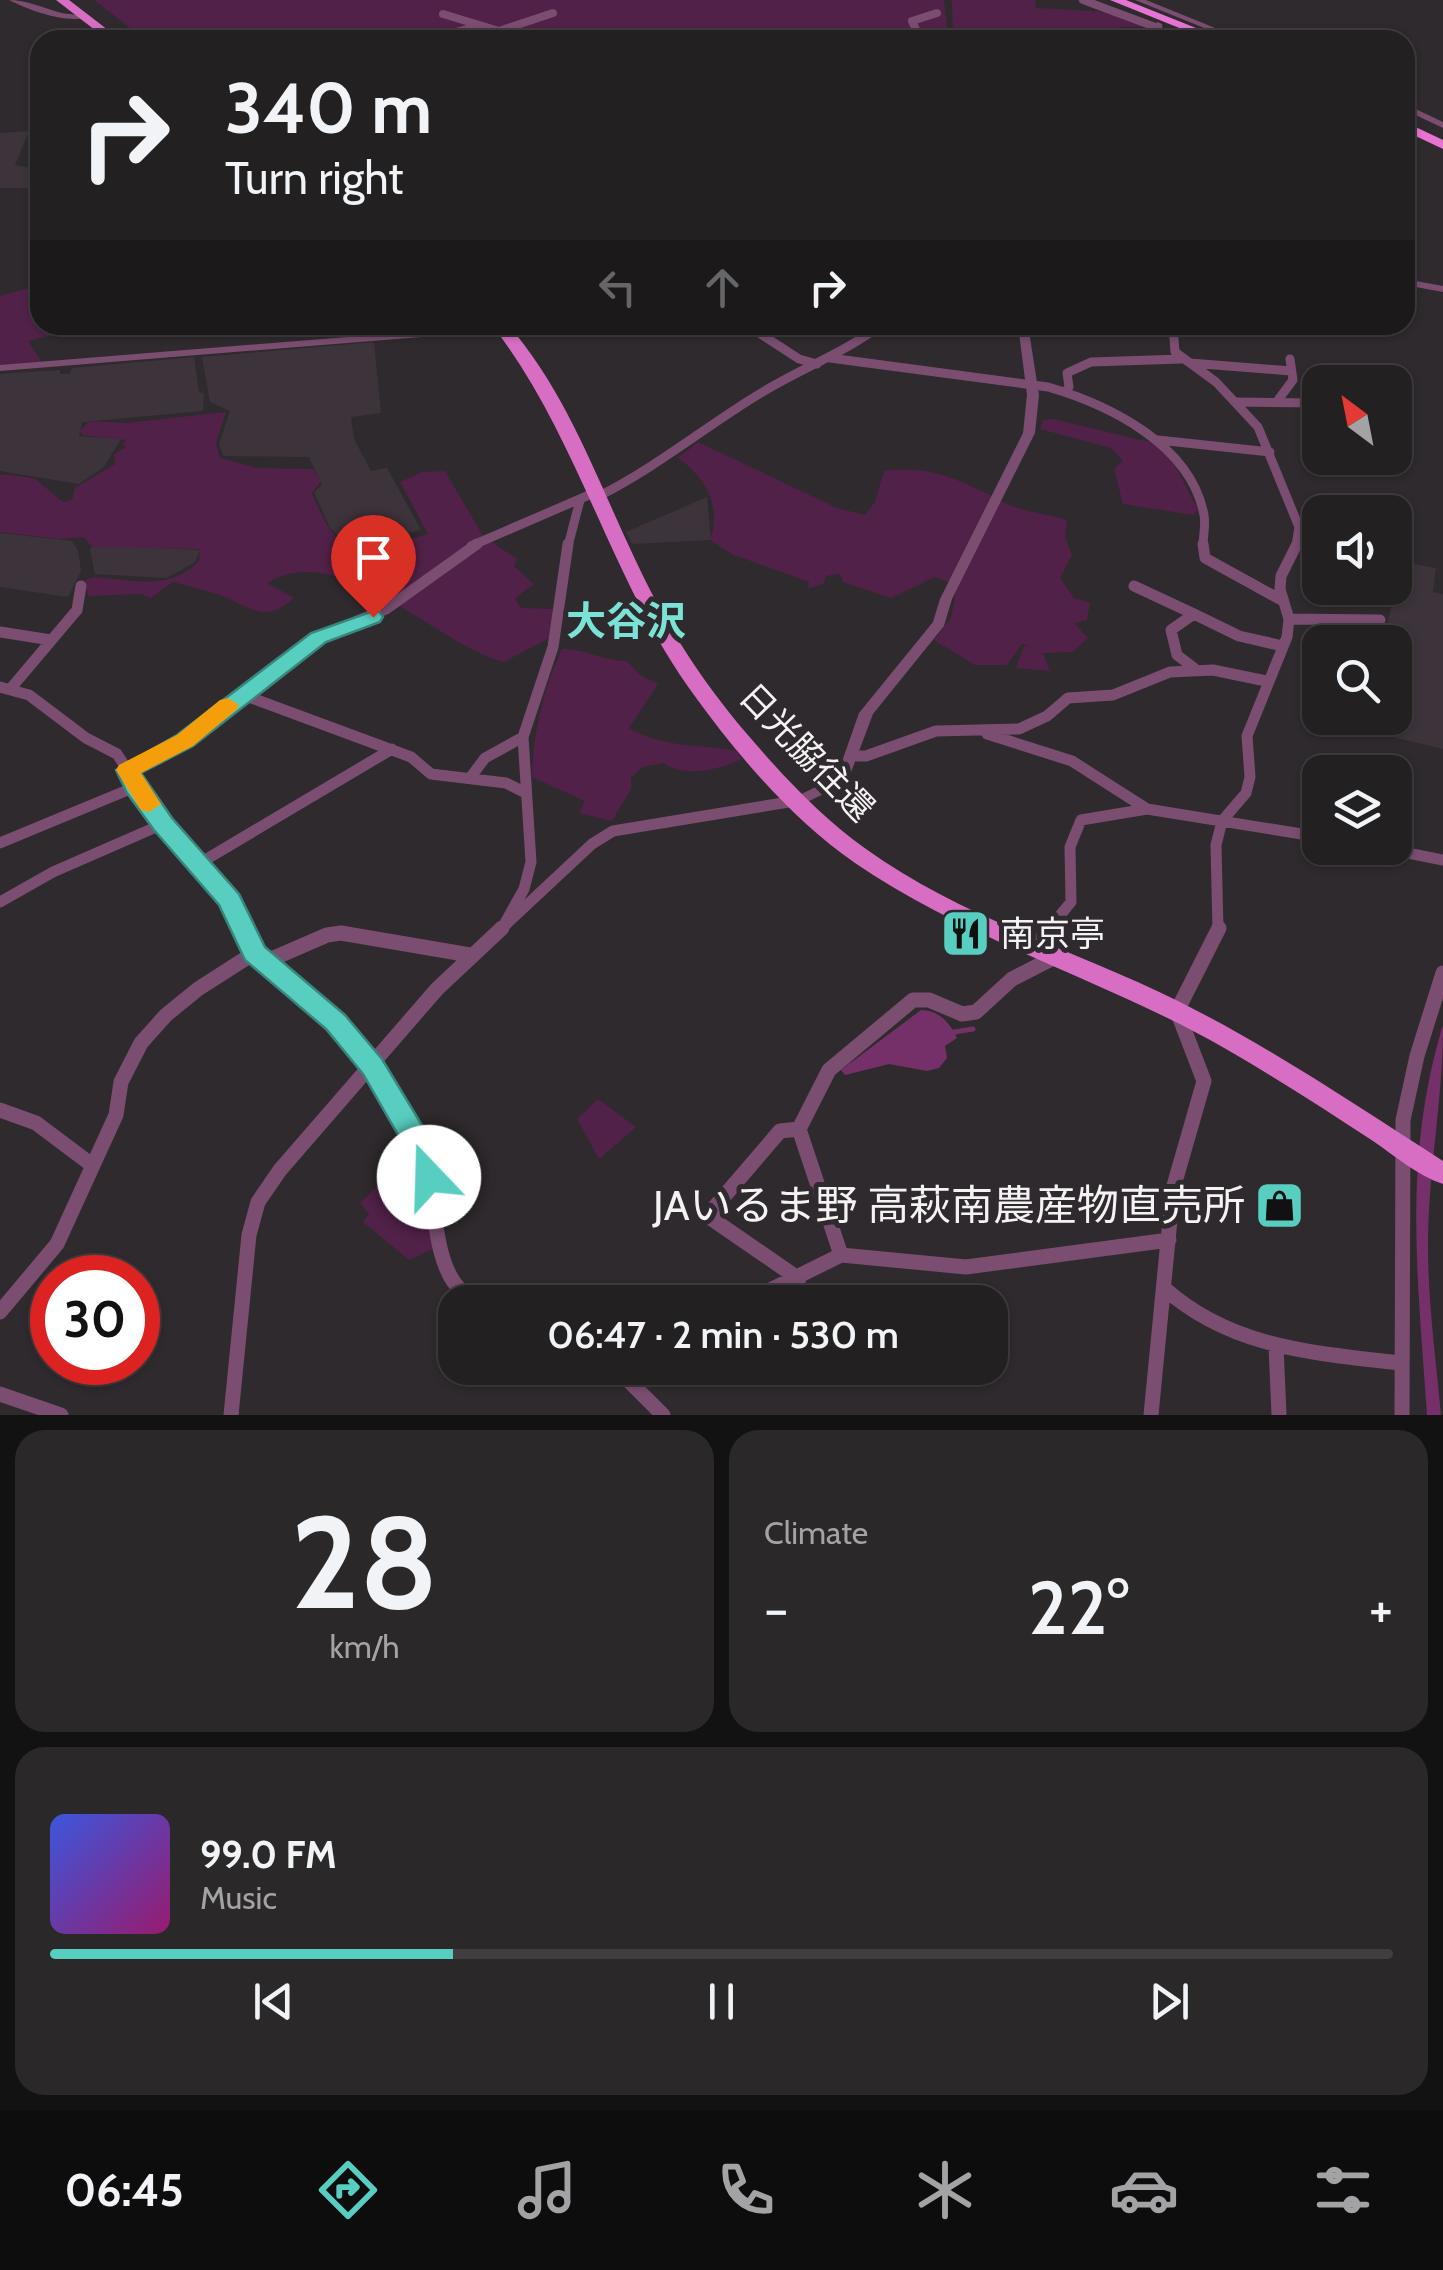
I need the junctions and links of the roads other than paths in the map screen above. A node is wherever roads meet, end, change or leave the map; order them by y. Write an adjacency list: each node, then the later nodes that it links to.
1 (13, 0): 12 (street)
2 (62, 0): 12 (highway)
3 (74, 0): 12 (highway)
4 (1082, 0): 14 (street)
5 (1104, 0): 21 (highway)
6 (1116, 0): 22 (highway)
7 (1139, 0): 8 (street)
8 (1153, 5): 23 (street)
9 (553, 12): 18 (street)
10 (442, 14): 13 (street)
11 (937, 14): 19 (street)
12 (86, 17): 15 (highway)
13 (474, 26): 16 (street); 17 (street)
14 (1158, 26): 20 (street)
15 (102, 30)
16 (460, 30)
17 (500, 30)
18 (509, 30)
19 (916, 30)
20 (1159, 30)
21 (1180, 30)
22 (1194, 30)
23 (1216, 30)
24 (1415, 112): 25 (street)
25 (1443, 125)
26 (1415, 127): 27 (highway)
27 (1443, 142)
28 (1415, 284): 29 (street)
29 (1443, 289)
30 (410, 335): 39 (street)
31 (507, 335): 47 (highway, 日光脇往還)
32 (762, 335): 38 (street)
33 (866, 335): 36 (street)
34 (1024, 335): 40 (street)
35 (1173, 335): 37 (street)
36 (830, 358): 38 (street); 40 (street)
37 (1184, 361): 41 (street); 42 (street); 43 (street)
38 (817, 364): 47 (street)
39 (0, 368)
40 (1032, 385): 41 (street); 64 (street)
41 (1064, 392): 45 (street)
42 (1278, 400): 43 (street); 44 (street)
43 (1237, 402): 46 (street)
44 (1302, 402)
45 (1158, 440): 46 (street); 50 (street)
46 (1270, 452): 50 (street)
47 (592, 496): 60 (street); 62 (street); 69 (highway, 日光脇往還)
48 (81, 586): 55 (street)
49 (1134, 586): 51 (street)
50 (1283, 602): 52 (street)
51 (1194, 614): 56 (street); 57 (street)
52 (1289, 618): 53 (street); 56 (street)
53 (1380, 620)
54 (0, 632): 55 (street)
55 (51, 640): 59 (street)
56 (1282, 646): 58 (street)
57 (1194, 668): 58 (street); 61 (street)
58 (1266, 681): 71 (street)
59 (6, 687): 65 (street)
60 (241, 694): 63 (street); 65 (street)
61 (978, 731): 64 (street); 70 (street)
62 (523, 737): 66 (street); 68 (street)
63 (392, 749): 66 (street); 77 (street)
64 (854, 756): 69 (street)
65 (128, 770): 67 (street)
66 (470, 778): 68 (street)
67 (135, 787): 72 (street); 74 (street)
68 (526, 793): 79 (street)
69 (798, 800): 79 (street); 80 (highway, 日光脇往還)
70 (1147, 809): 71 (street); 80 (street)
71 (1222, 821): 73 (street); 85 (street)
72 (163, 824): 77 (street); 78 (street)
73 (1302, 834)
74 (0, 843)
75 (1412, 854): 76 (street)
76 (1443, 860)
77 (200, 862): 83 (street)
78 (0, 902)
79 (504, 927): 81 (street)
80 (1036, 946): 82 (highway, 日光脇往還)
81 (470, 955): 83 (street); 86 (street)
82 (1057, 956): 85 (highway, 日光脇往還); 88 (street)
83 (261, 957): 86 (street); 90 (street)
84 (1443, 974): 89 (street)
85 (1177, 1011): 89 (highway, 日光脇往還); 92 (street)
86 (372, 1066): 95 (street); 104 (street)
87 (0, 1110): 90 (street)
88 (799, 1129): 93 (street); 94 (street)
89 (1406, 1150): 91 (highway, 日光脇往還); 100 (street)
90 (92, 1165): 98 (street)
91 (1443, 1174)
92 (1168, 1240): 93 (street); 97 (street)
93 (841, 1255): 94 (street)
94 (799, 1279): 96 (street)
95 (458, 1285)
96 (785, 1285)
97 (1164, 1288): 99 (street); 106 (street)
98 (0, 1312)
99 (1276, 1346): 100 (street); 107 (street)
100 (1400, 1362): 108 (street)
101 (633, 1385): 105 (street)
102 (0, 1394): 103 (street)
103 (61, 1415)
104 (231, 1415)
105 (663, 1415)
106 (1151, 1415)
107 (1279, 1415)
108 (1402, 1415)

